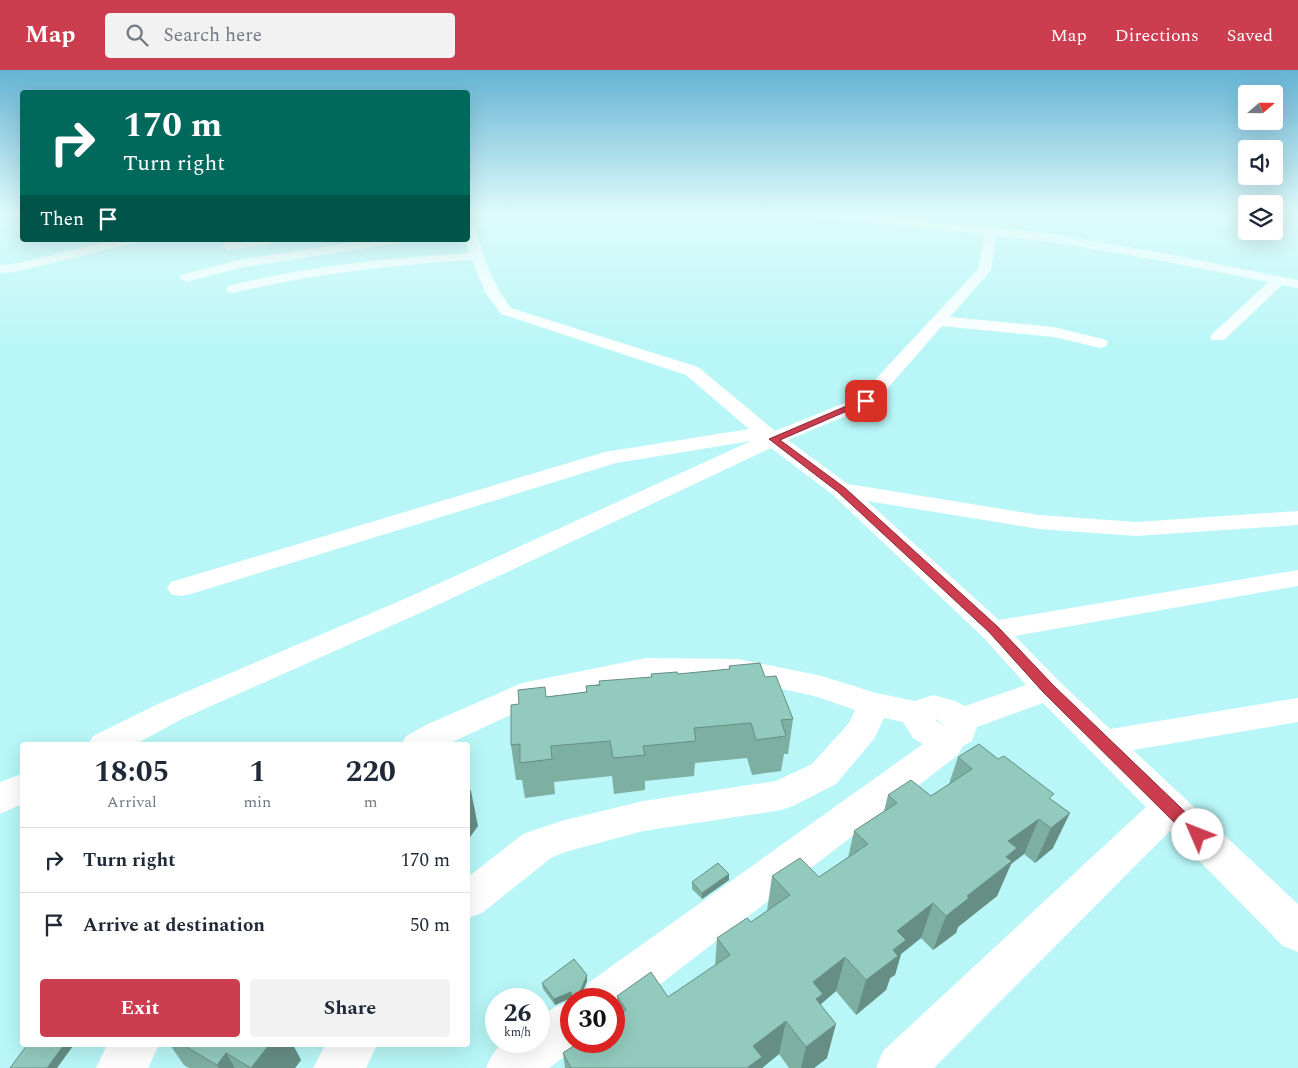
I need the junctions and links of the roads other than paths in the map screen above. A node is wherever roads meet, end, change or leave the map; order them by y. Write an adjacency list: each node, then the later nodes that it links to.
1 (49, 260): 7 (street)
2 (265, 260): 8 (street)
3 (422, 260): 11 (street)
4 (479, 260): 15 (street)
5 (986, 260): 12 (street)
6 (1174, 260): 9 (main road)
7 (0, 269)
8 (186, 278)
9 (1279, 280): 10 (main road); 13 (street)
10 (1298, 284)
11 (233, 289)
12 (938, 321): 14 (street); 15 (street)
13 (1218, 337)
14 (1100, 343)
15 (770, 436): 16 (street); 19 (street); 25 (street)
16 (841, 490): 17 (street); 20 (street)
17 (1298, 518)
18 (1298, 578): 20 (street)
19 (180, 588)
20 (993, 630): 21 (street)
21 (1048, 689): 24 (street); 27 (street)
22 (874, 704): 24 (street); 26 (street); 31 (street)
23 (1298, 710): 27 (street)
24 (942, 723): 33 (street)
25 (111, 742)
26 (424, 742)
27 (1104, 743): 30 (street)
28 (20, 789): 29 (street)
29 (0, 799)
30 (1169, 808): 32 (street); 40 (street)
31 (470, 898)
32 (1298, 932)
33 (619, 988)
34 (560, 1031): 39 (street)
35 (135, 1047): 37 (street)
36 (353, 1047): 38 (street)
37 (120, 1068)
38 (338, 1068)
39 (510, 1068)
40 (900, 1068)

